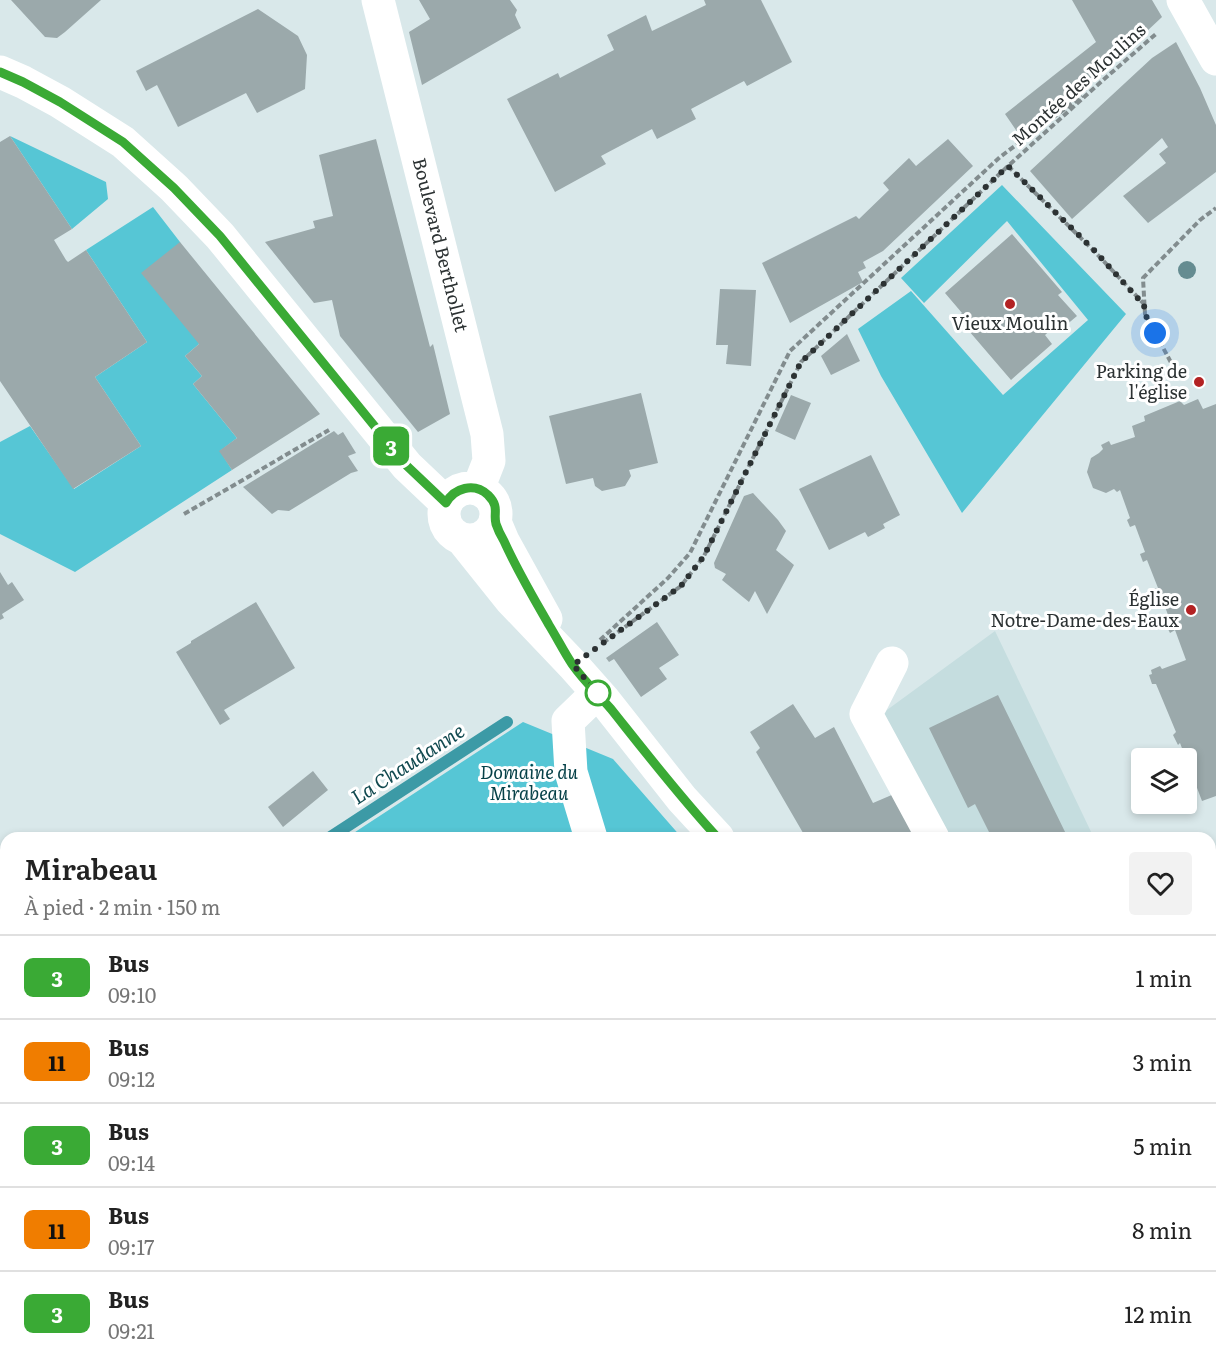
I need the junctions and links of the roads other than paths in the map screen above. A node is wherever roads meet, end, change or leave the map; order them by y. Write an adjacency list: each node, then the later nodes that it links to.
1 (378, 0): 5 (main road, Boulevard Berthollet)
2 (1185, 4): 3 (main road)
3 (1216, 59)
4 (0, 72): 6 (main road)
5 (478, 489): 6 (main road); 7 (main road)
6 (446, 503): 8 (main road)
7 (495, 522): 8 (main road); 10 (main road)
8 (462, 539): 10 (main road)
9 (892, 663): 14 (main road)
10 (573, 665): 11 (main road)
11 (597, 693): 12 (main road); 13 (main road)
12 (589, 832)
13 (712, 832)
14 (930, 832)

